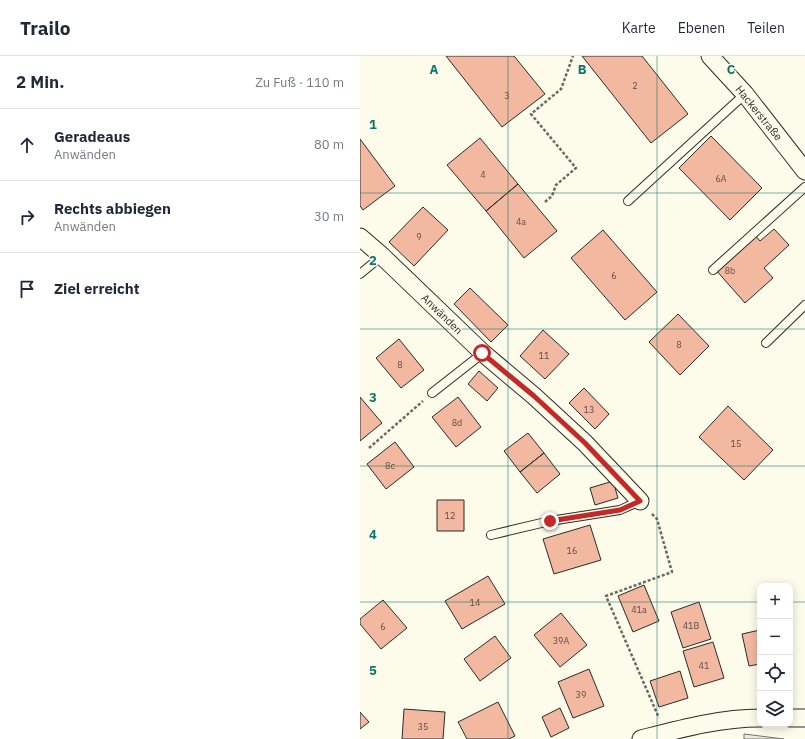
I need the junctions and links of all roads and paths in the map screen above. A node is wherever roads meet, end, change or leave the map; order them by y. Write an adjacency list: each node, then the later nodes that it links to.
1 (573, 56): 7 (path)
2 (710, 56): 3 (street, Hackerstraße)
3 (745, 94): 4 (street, Hackerstraße); 6 (lane)
4 (805, 171)
5 (805, 187): 10 (lane)
6 (628, 201)
7 (545, 202)
8 (360, 237): 9 (street, Anwänden)
9 (382, 256): 11 (lane); 14 (street, Anwänden)
10 (713, 270)
11 (360, 274)
12 (805, 305): 13 (lane)
13 (766, 343)
14 (482, 353): 15 (lane); 17 (street, Anwänden)
15 (432, 393): 16 (path)
16 (369, 448)
17 (640, 501): 18 (lane); 22 (path)
18 (491, 535)
19 (757, 718): 22 (street)
20 (793, 718): 21 (street)
21 (805, 718)
22 (665, 733): 23 (street)
23 (642, 739)

